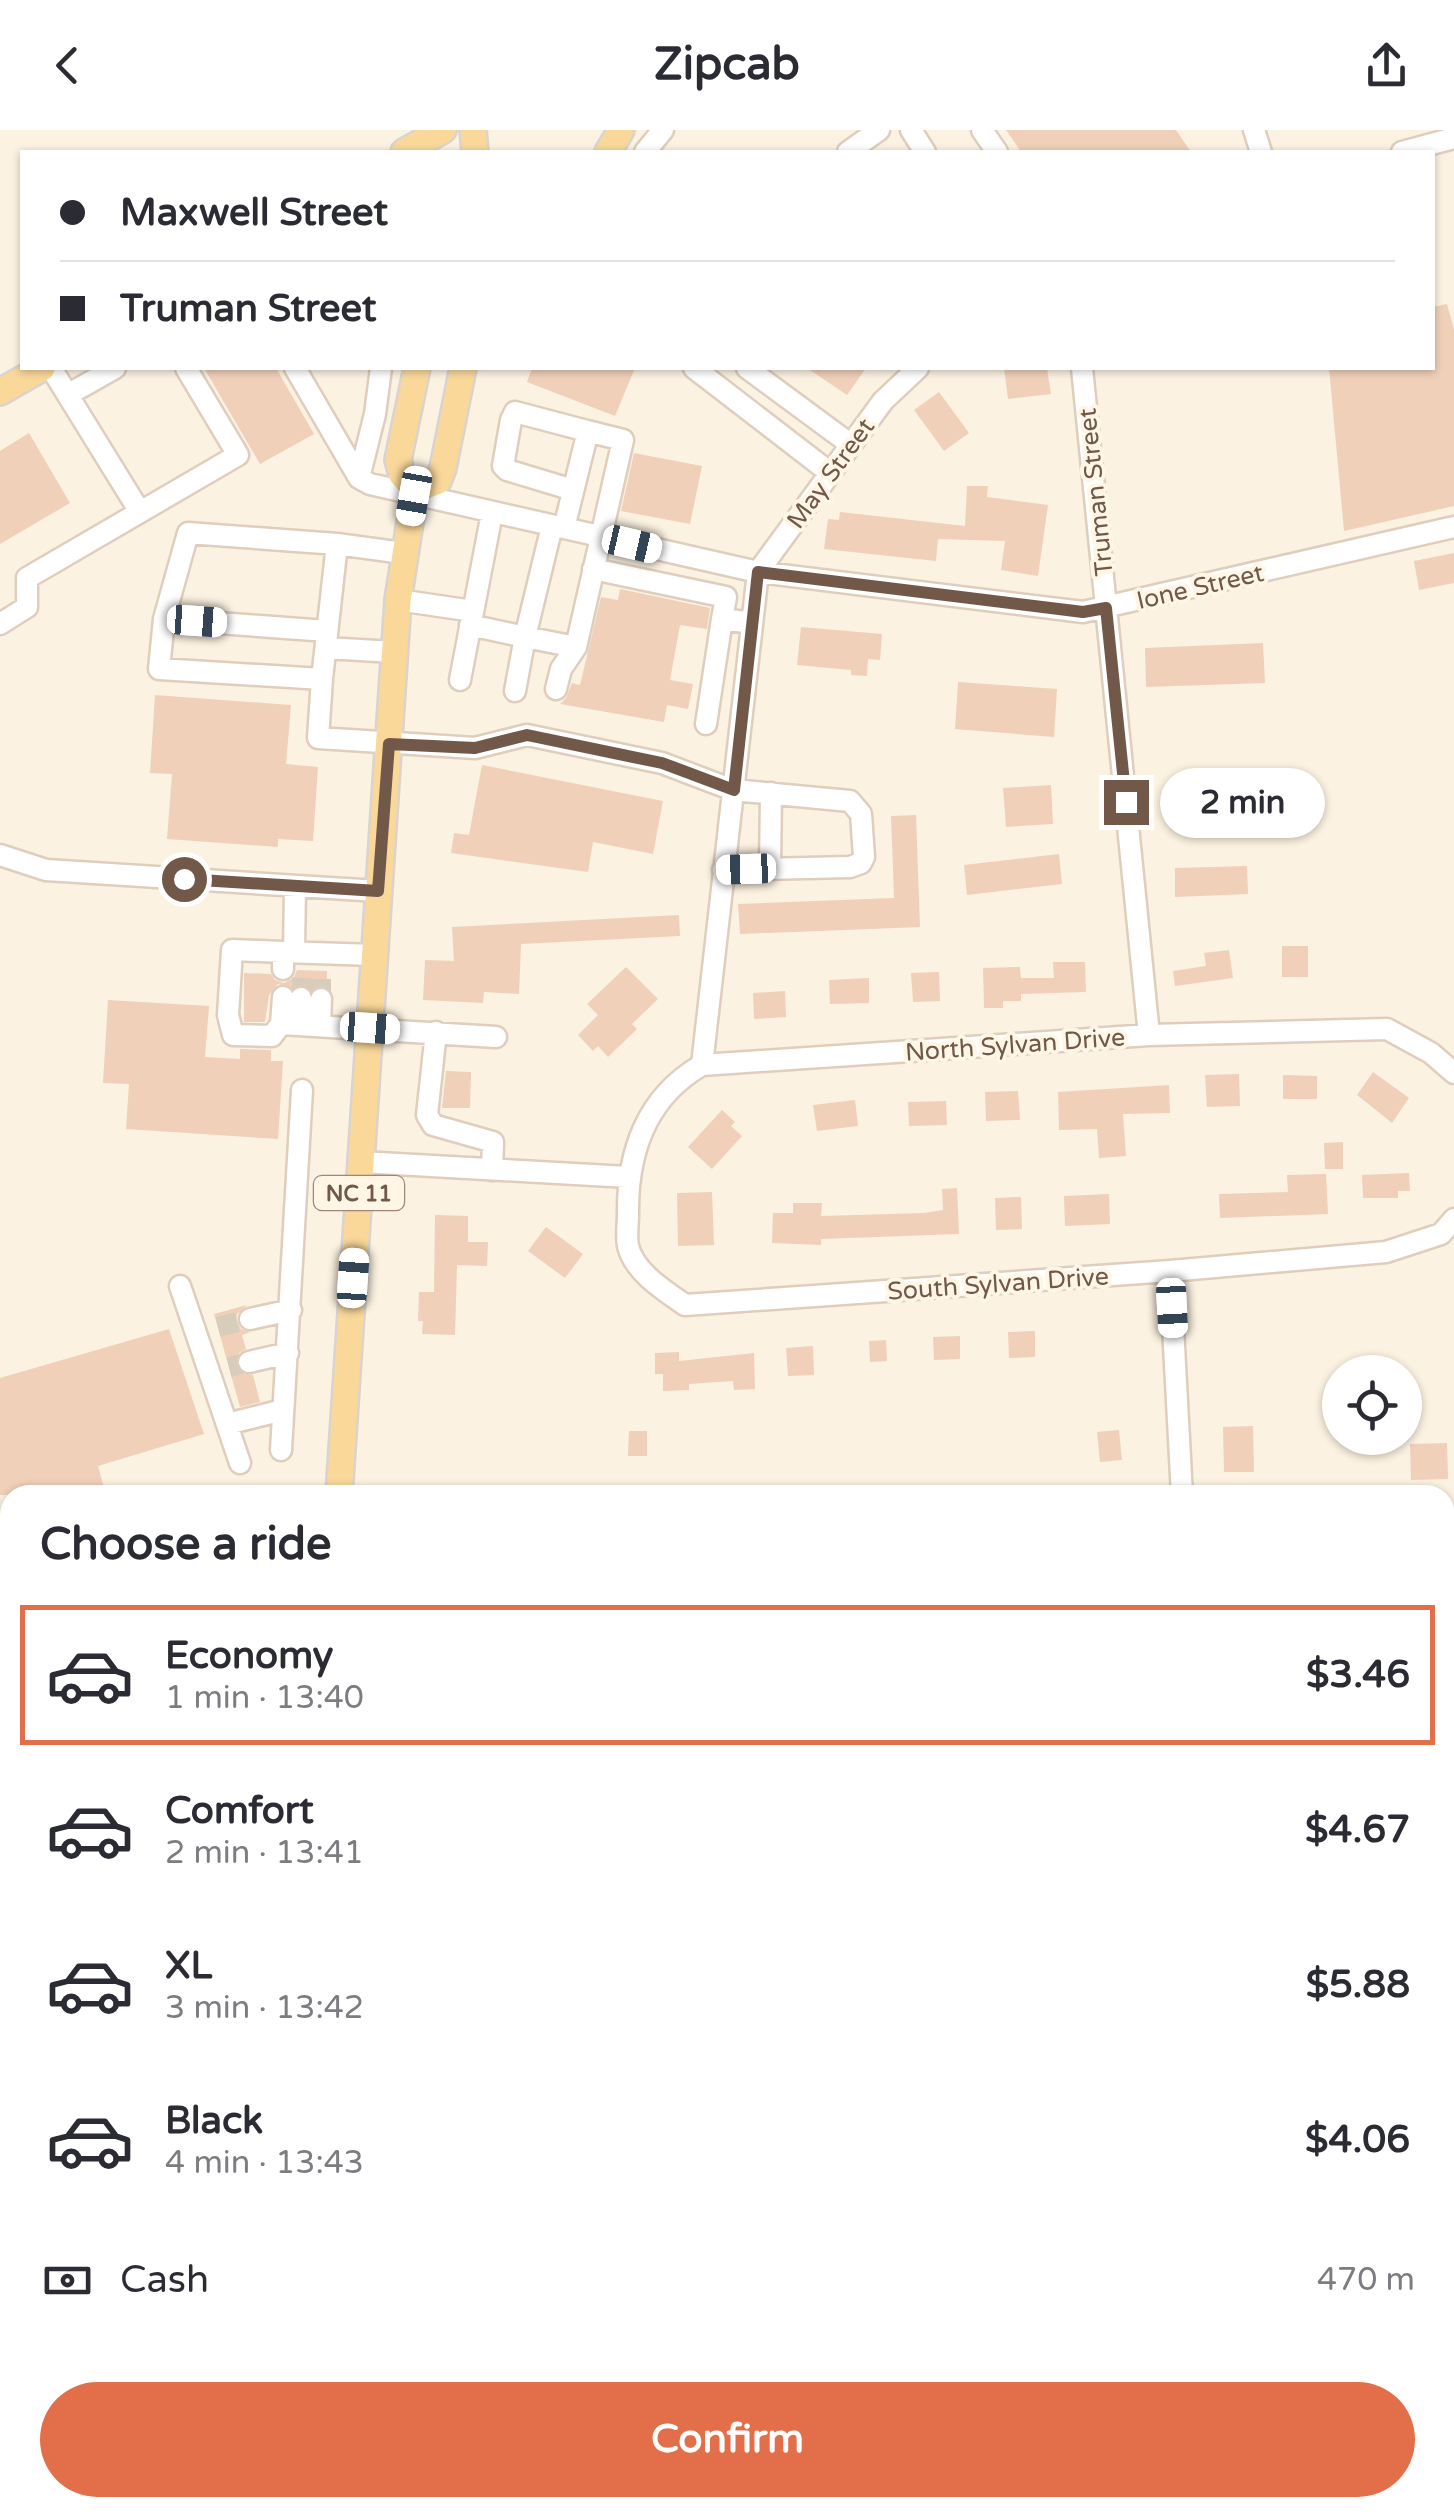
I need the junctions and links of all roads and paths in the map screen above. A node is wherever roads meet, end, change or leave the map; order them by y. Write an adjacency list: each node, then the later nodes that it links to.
1 (663, 130): 6 (street)
2 (880, 130): 7 (street)
3 (435, 137): 5 (main road)
4 (1454, 138): 8 (street)
5 (408, 150)
6 (647, 150)
7 (851, 150)
8 (1409, 150)
9 (38, 370): 22 (main road)
10 (53, 370): 23 (street)
11 (111, 370): 23 (street)
12 (187, 370): 31 (street)
13 (296, 370): 28 (street)
14 (380, 370): 28 (street)
15 (417, 370): 30 (main road, NC 11)
16 (462, 370): 24 (main road)
17 (479, 370): 24 (main road)
18 (697, 370): 27 (street)
19 (750, 370): 26 (street)
20 (916, 370): 26 (street, May Street)
21 (1082, 370): 41 (street, Truman Street)
22 (0, 392)
23 (68, 394): 31 (street)
24 (455, 409): 30 (main road)
25 (588, 431): 29 (street); 29 (street); 35 (street)
26 (850, 444): 27 (street, May Street)
27 (829, 472): 39 (street, May Street)
28 (359, 478): 30 (street, Ione Street)
29 (574, 490): 33 (street)
30 (414, 493): 32 (street, Ione Street); 37 (main road, NC 11)
31 (140, 512): 46 (street)
32 (492, 513): 33 (street, Ione Street); 43 (street)
33 (558, 527): 35 (street, Ione Street); 47 (street)
34 (1454, 527): 41 (street, Ione Street)
35 (600, 537): 38 (street); 39 (street, Ione Street)
36 (336, 544): 37 (street); 42 (street); 48 (street)
37 (404, 554): 40 (main road, NC 11)
38 (593, 570): 44 (street); 49 (street)
39 (758, 572): 41 (street, Ione Street); 45 (street, May Street)
40 (398, 600): 43 (street); 50 (main road, NC 11)
41 (1106, 608): 71 (street, Truman Street)
42 (164, 618): 48 (street); 53 (street)
43 (471, 618): 47 (street); 54 (street)
44 (722, 619): 45 (street); 51 (street)
45 (752, 623): 52 (street, May Street)
46 (0, 624)
47 (525, 637): 49 (street); 56 (street)
48 (327, 639): 50 (street); 53 (street)
49 (576, 646): 55 (street)
50 (394, 652): 58 (main road, NC 11)
51 (716, 659): 52 (street); 57 (street)
52 (748, 664): 59 (street, May Street)
53 (322, 679): 58 (street)
54 (460, 680)
55 (556, 688)
56 (515, 691)
57 (706, 724)
58 (389, 744): 59 (street); 65 (main road, NC 11)
59 (734, 790): 60 (street); 63 (street, May Street)
60 (771, 793): 62 (street); 62 (street)
61 (0, 855): 64 (street)
62 (770, 868): 63 (street)
63 (723, 870): 73 (street, May Street)
64 (295, 886): 65 (street); 67 (street)
65 (378, 891): 66 (main road, NC 11)
66 (374, 955): 67 (street); 69 (main road, NC 11)
67 (301, 960): 68 (street)
68 (300, 1025): 68 (street); 69 (street)
69 (370, 1028): 70 (street); 76 (main road, NC 11)
70 (436, 1032): 72 (street); 77 (street)
71 (1150, 1035): 73 (street, North Sylvan Drive); 74 (street, North Sylvan Drive)
72 (496, 1037)
73 (702, 1065): 78 (street)
74 (1454, 1072)
75 (302, 1090): 82 (street)
76 (361, 1162): 77 (street); 92 (main road, NC 11)
77 (492, 1170): 78 (street)
78 (628, 1178): 80 (street, South Sylvan Drive)
79 (1454, 1219): 80 (street, South Sylvan Drive)
80 (1170, 1271): 93 (street)
81 (180, 1286): 85 (street)
82 (291, 1310): 83 (street); 86 (street)
83 (250, 1319)
84 (218, 1327): 85 (street)
85 (196, 1334): 87 (street)
86 (288, 1353): 87 (street); 88 (street)
87 (229, 1368): 89 (street)
88 (283, 1410): 89 (street); 90 (street)
89 (227, 1424): 91 (street)
90 (281, 1450)
91 (240, 1463)
92 (340, 1485)
93 (1181, 1485)

